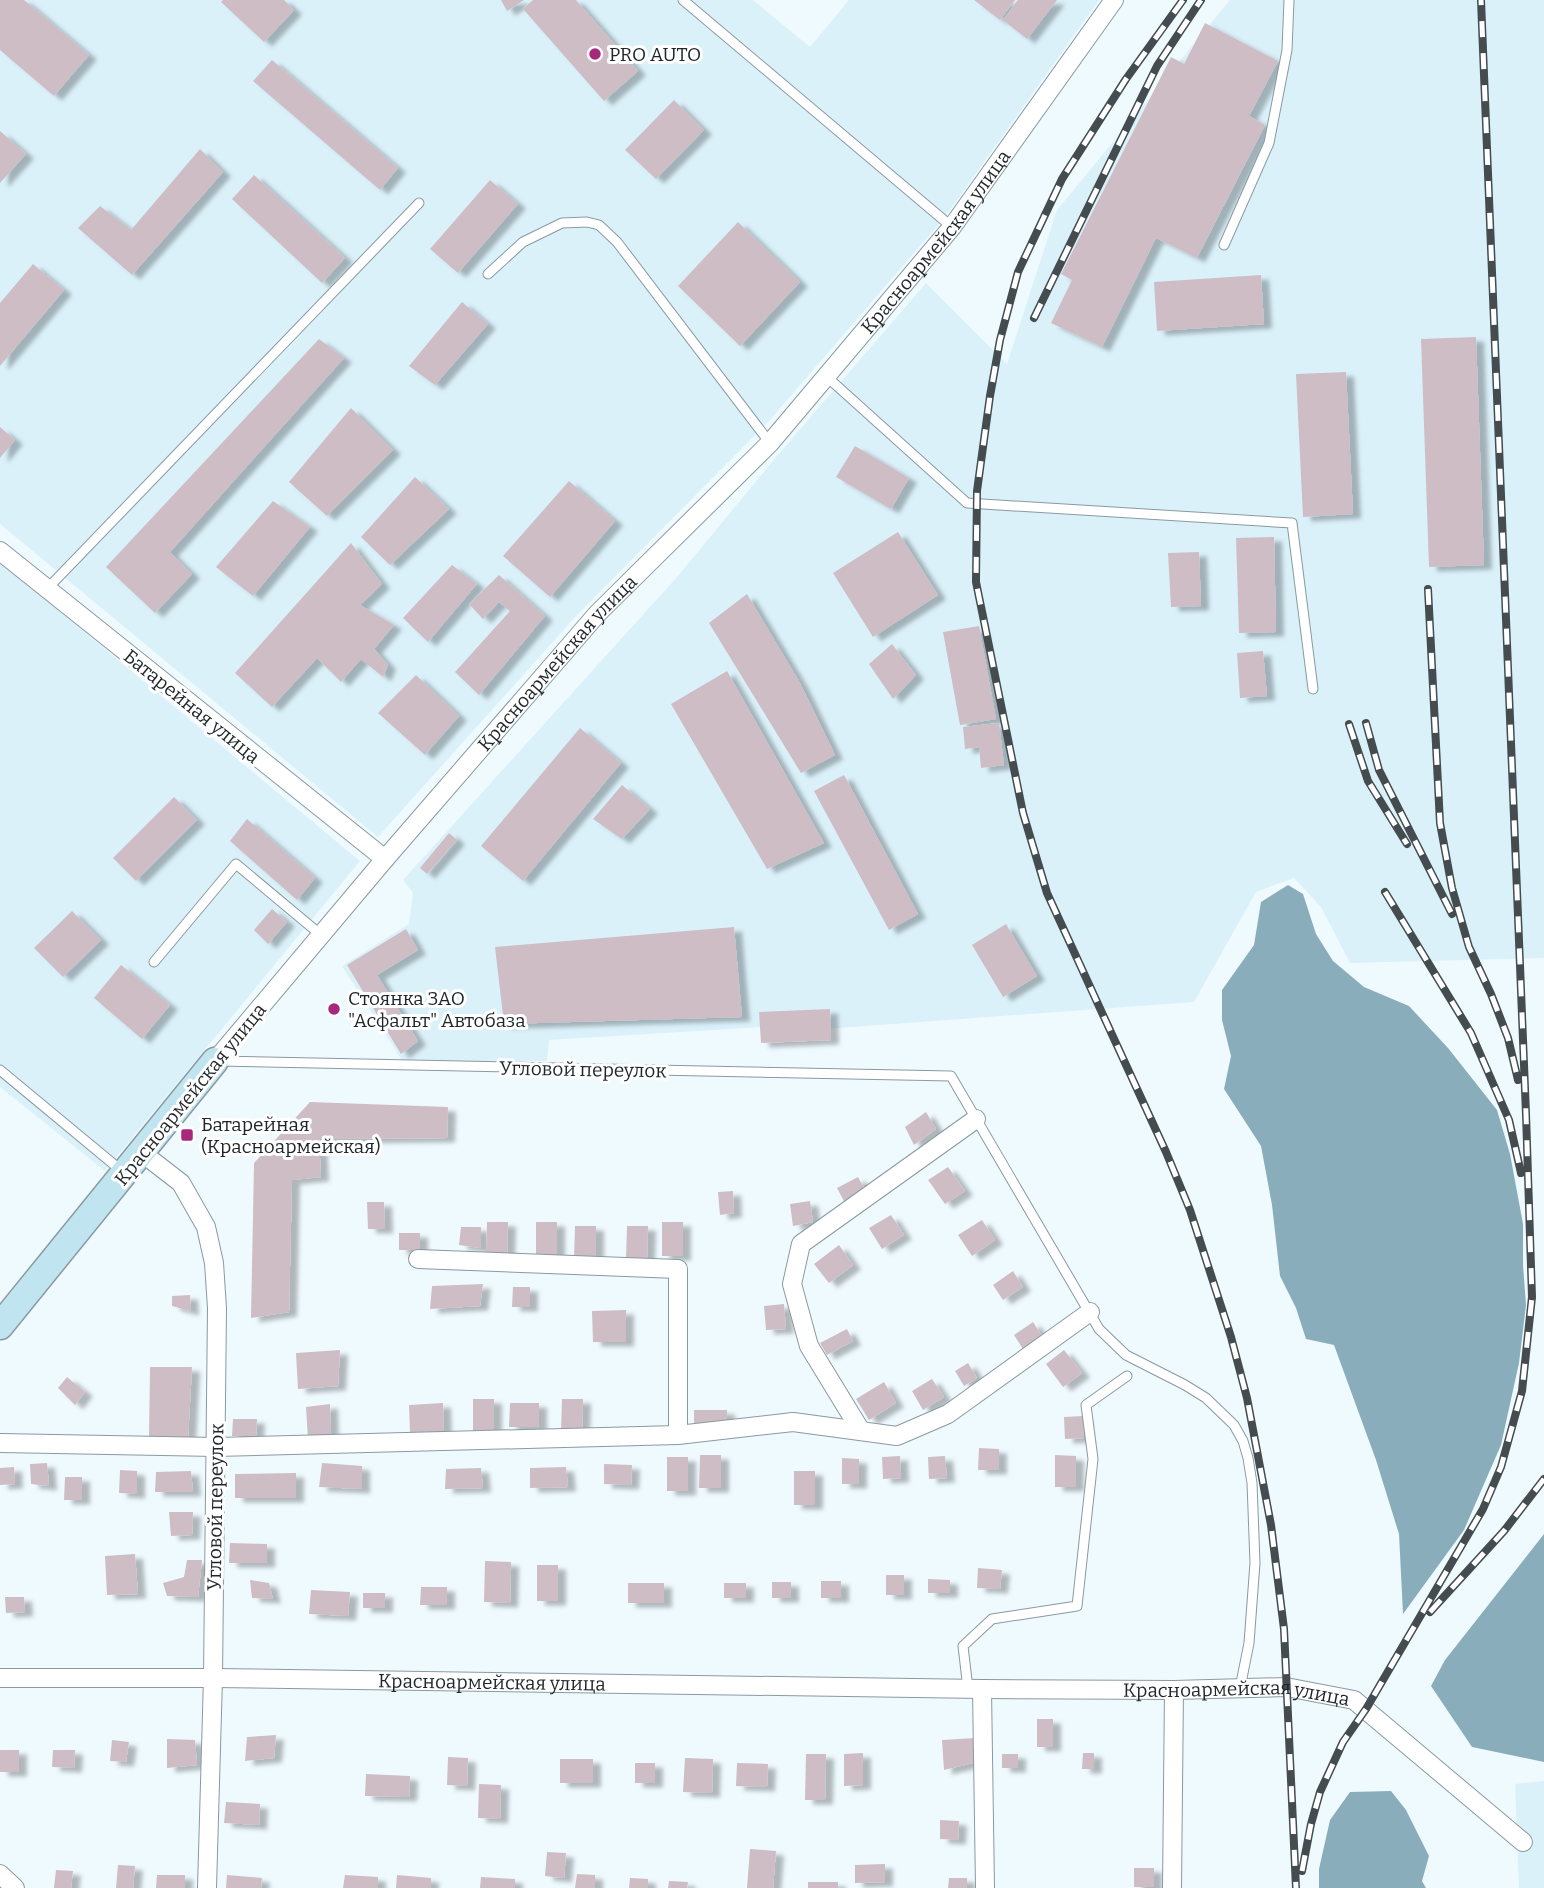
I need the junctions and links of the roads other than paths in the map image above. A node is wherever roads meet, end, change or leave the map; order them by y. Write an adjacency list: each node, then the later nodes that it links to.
1 (683, 0): 5 (lane)
2 (1114, 0): 5 (street, Красноармейская улица)
3 (1289, 0): 6 (lane)
4 (419, 203): 11 (lane)
5 (952, 227): 8 (street, Красноармейская улица)
6 (1224, 245)
7 (488, 274): 9 (lane)
8 (826, 376): 9 (street, Красноармейская улица); 12 (lane)
9 (770, 443): 13 (street, Красноармейская улица)
10 (0, 551): 11 (street, Батарейная улица)
11 (46, 590): 13 (street, Батарейная улица)
12 (1313, 689)
13 (385, 859): 14 (street, Красноармейская улица)
14 (321, 935): 15 (lane); 16 (street, Красноармейская улица)
15 (154, 962)
16 (215, 1061): 18 (lane, Угловой переулок); 19 (street, Красноармейская улица)
17 (0, 1070): 20 (lane)
18 (976, 1119): 22 (lane); 25 (street)
19 (141, 1152): 20 (street, Красноармейская улица); 28 (street, Угловой переулок)
20 (124, 1173): 23 (street, Красноармейская улица)
21 (418, 1259): 26 (street)
22 (1090, 1312): 25 (street); 31 (lane)
23 (0, 1326)
24 (1127, 1376): 32 (lane)
25 (861, 1431): 26 (street)
26 (678, 1435): 28 (street)
27 (0, 1443): 28 (street)
28 (216, 1447): 30 (street, Угловой переулок)
29 (0, 1678): 30 (street, Красноармейская улица)
30 (213, 1678): 32 (street, Красноармейская улица); 37 (street, Угловой переулок)
31 (1240, 1688): 33 (street, Красноармейская улица); 34 (street, Красноармейская улица)
32 (975, 1689): 33 (street, Красноармейская улица); 38 (street)
33 (1174, 1690): 39 (street)
34 (1522, 1842)
35 (0, 1874): 36 (street)
36 (15, 1888)
37 (207, 1888)
38 (985, 1888)
39 (1172, 1888)

